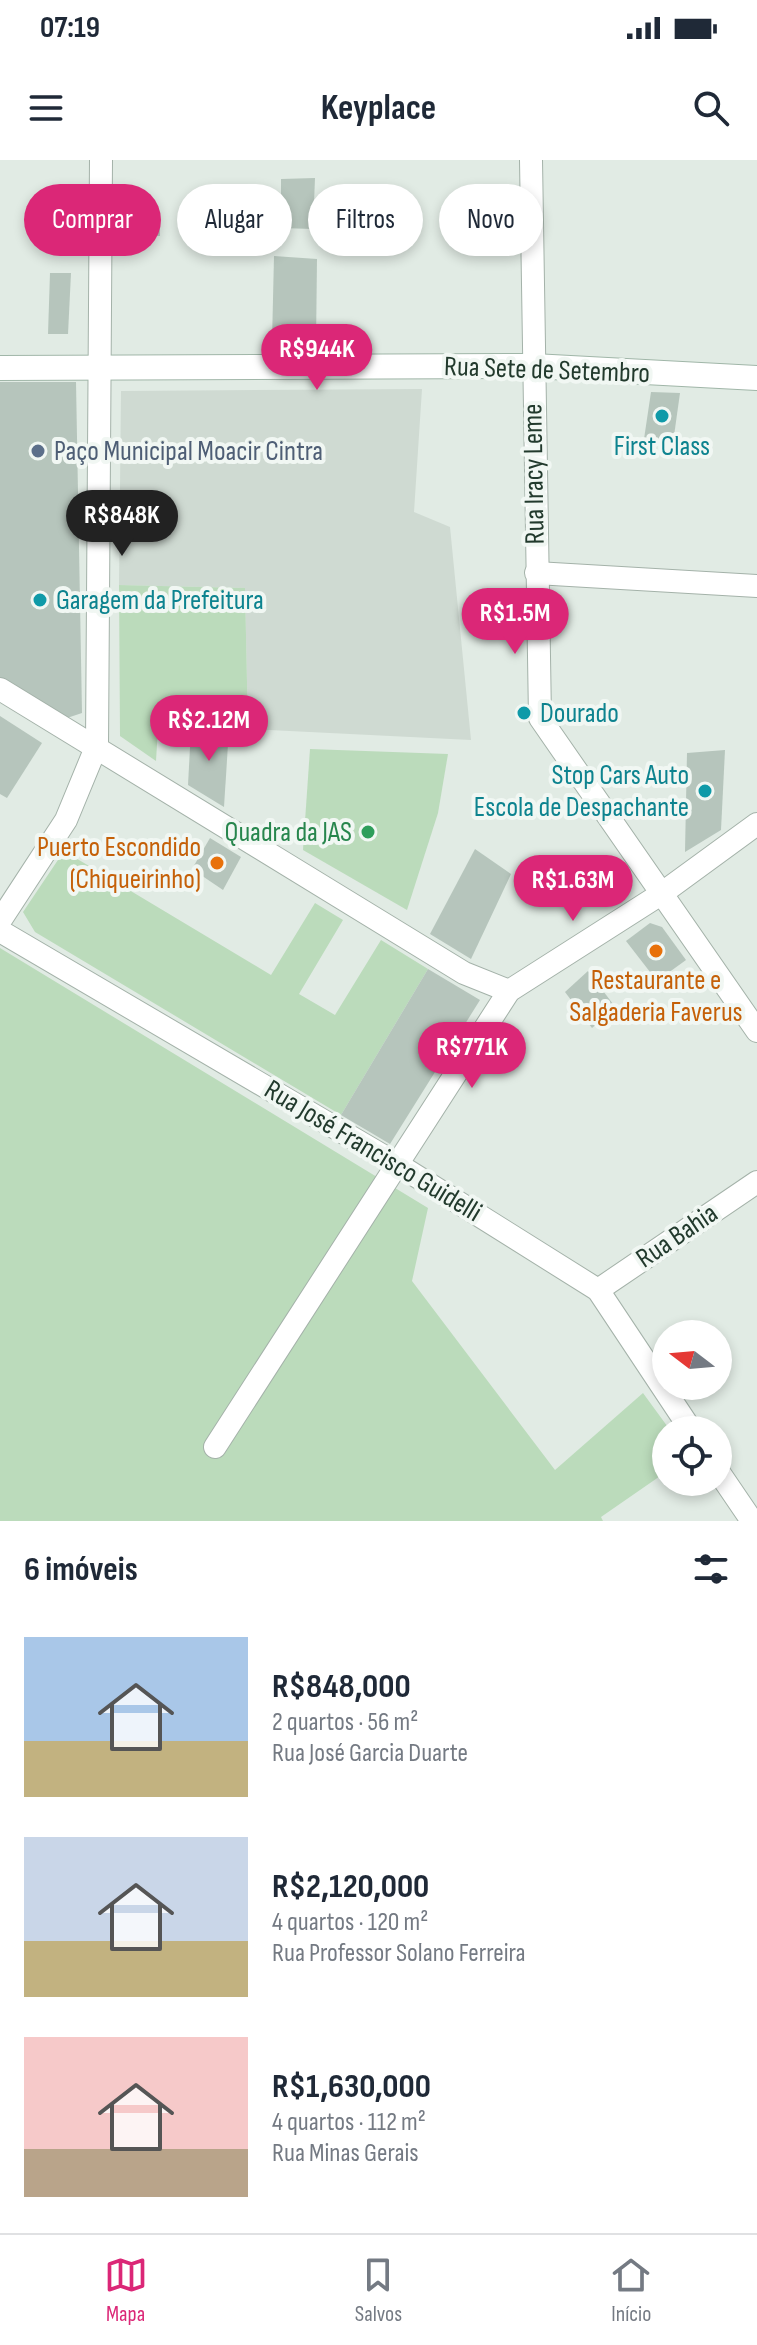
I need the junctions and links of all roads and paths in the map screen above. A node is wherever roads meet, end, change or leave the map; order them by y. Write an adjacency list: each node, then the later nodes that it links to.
1 (101, 160): 5 (street)
2 (531, 160): 3 (street, Rua Iracy Leme)
3 (533, 366): 5 (main road, Rua Sete de Setembro); 6 (main road, Rua Sete de Setembro); 7 (street, Rua Iracy Leme)
4 (0, 368): 5 (main road, Rua Sete de Setembro)
5 (101, 370): 10 (street)
6 (757, 378)
7 (536, 573): 8 (street); 12 (street, Rua Iracy Leme)
8 (757, 586)
9 (0, 689): 10 (street)
10 (97, 745): 13 (street); 15 (street)
11 (757, 824): 12 (street)
12 (661, 894): 15 (street); 16 (street, Rua Iracy Leme)
13 (0, 921)
14 (0, 931): 17 (street, Rua José Francisco Guidelli)
15 (509, 991): 17 (street)
16 (757, 1031)
17 (397, 1164): 19 (street, Rua José Francisco Guidelli); 21 (street)
18 (757, 1182): 19 (street, Rua Bahia)
19 (598, 1290): 20 (street, Rua José Francisco Guidelli)
20 (682, 1416)
21 (215, 1447)
22 (732, 1492): 23 (street)
23 (752, 1521)

